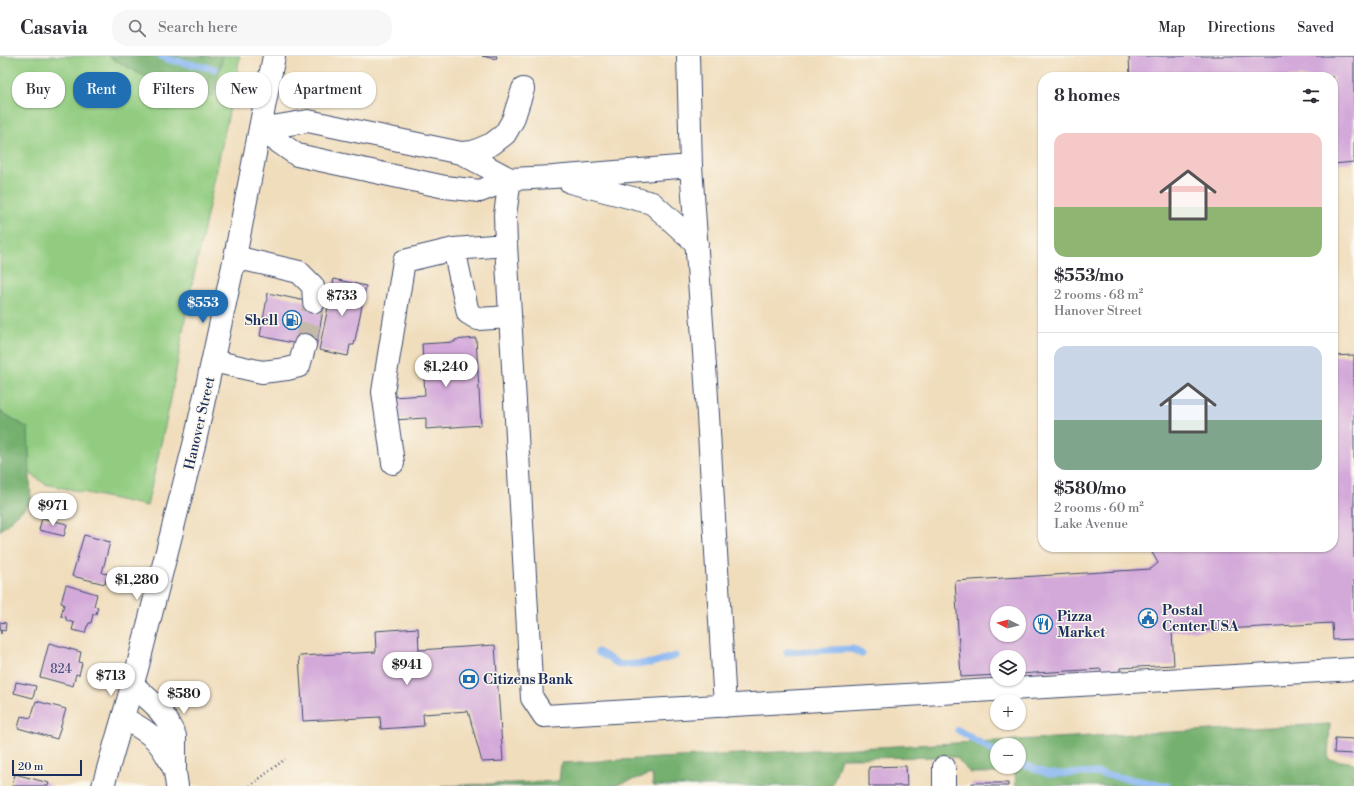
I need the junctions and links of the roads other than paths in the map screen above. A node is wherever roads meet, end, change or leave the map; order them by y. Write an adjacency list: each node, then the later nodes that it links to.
1 (274, 56): 4 (main road, Hanover Street)
2 (688, 56): 6 (main road)
3 (523, 89): 5 (main road)
4 (260, 130): 5 (main road); 8 (main road); 12 (main road, Hanover Street)
5 (461, 153): 8 (main road)
6 (691, 166): 7 (main road); 9 (main road)
7 (553, 177): 8 (main road); 9 (main road)
8 (510, 179): 10 (main road)
9 (697, 244): 20 (main road)
10 (506, 245): 11 (main road); 14 (main road)
11 (454, 249): 14 (main road); 17 (main road)
12 (235, 257): 13 (main road); 16 (main road, Hanover Street)
13 (314, 302)
14 (510, 317): 20 (main road)
15 (305, 345): 16 (main road)
16 (213, 361): 19 (main road, Hanover Street)
17 (393, 463)
18 (1354, 669): 20 (main road)
19 (133, 685): 21 (main road, Hanover Street); 22 (main road)
20 (725, 706)
21 (123, 718): 22 (main road); 23 (main road, Hanover Street)
22 (176, 779)
23 (103, 786)

